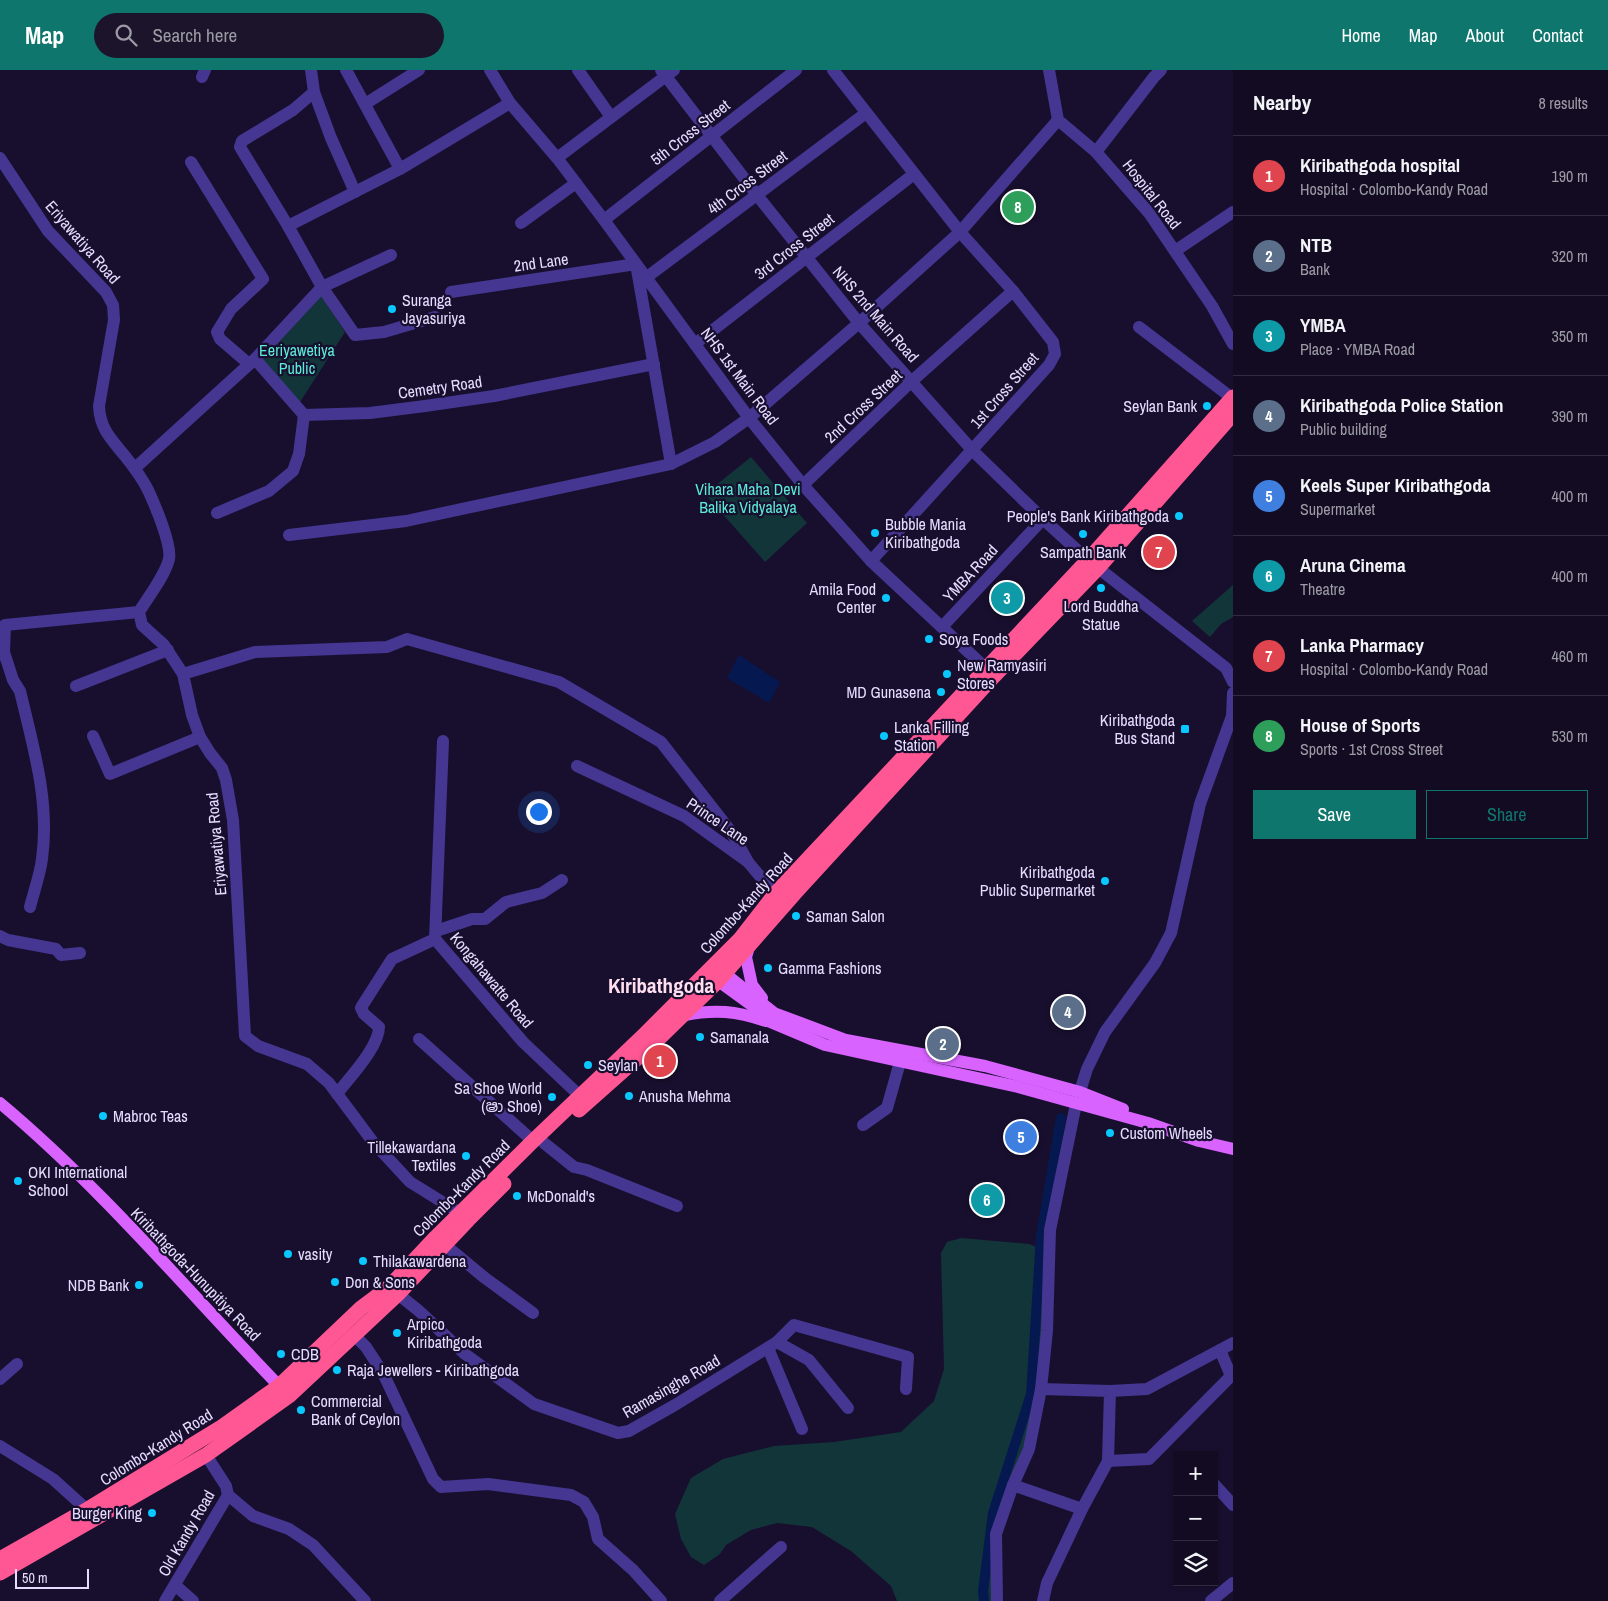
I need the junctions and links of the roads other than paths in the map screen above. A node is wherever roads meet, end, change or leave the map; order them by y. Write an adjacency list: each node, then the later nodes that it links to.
1 (311, 70): 11 (street)
2 (346, 70): 13 (street)
3 (419, 70): 13 (street)
4 (490, 70): 12 (street, NHS 1st Main Road)
5 (578, 70): 15 (street)
6 (796, 70): 17 (street, 5th Cross Street)
7 (833, 70): 14 (street, 1st Cross Street)
8 (1049, 70): 16 (street)
9 (1161, 70): 18 (street)
10 (667, 72): 15 (street); 17 (street, NHS 2nd Main Road)
11 (314, 92): 25 (street); 30 (street)
12 (510, 103): 20 (street, NHS 1st Main Road); 22 (street)
13 (365, 104): 22 (street)
14 (866, 113): 23 (street, 1st Cross Street); 26 (street, 4th Cross Street)
15 (612, 117): 20 (street)
16 (1058, 120): 18 (street, Hospital Road); 31 (street)
17 (711, 136): 26 (street, NHS 2nd Main Road); 28 (street, 5th Cross Street)
18 (1096, 152): 32 (street, Hospital Road)
19 (0, 158): 54 (street, Eriyawatiya Road)
20 (557, 158): 24 (street, NHS 1st Main Road)
21 (191, 162): 45 (street)
22 (400, 169): 25 (street)
23 (914, 174): 31 (street, 1st Cross Street); 34 (street, 3rd Cross Street)
24 (576, 183): 28 (street, NHS 1st Main Road); 29 (street)
25 (355, 192): 30 (street)
26 (757, 195): 34 (street, NHS 2nd Main Road); 36 (street, 4th Cross Street)
27 (1233, 212): 32 (street)
28 (604, 220): 35 (street, NHS 1st Main Road)
29 (521, 224)
30 (288, 226): 37 (street)
31 (960, 232): 38 (street, 1st Cross Street); 41 (street)
32 (1175, 251): 44 (street, Hospital Road)
33 (391, 255): 37 (street)
34 (806, 257): 41 (street, NHS 2nd Main Road); 43 (street, 3rd Cross Street)
35 (636, 264): 36 (street, NHS 1st Main Road); 39 (street, 2nd Lane); 46 (street)
36 (647, 277): 43 (street, NHS 1st Main Road)
37 (322, 287): 40 (street); 45 (street)
38 (1013, 291): 47 (street, 2nd Cross Street); 52 (street, 1st Cross Street)
39 (451, 292)
40 (434, 317)
41 (859, 323): 47 (street, NHS 2nd Main Road); 51 (street)
42 (1140, 327): 48 (street)
43 (695, 344): 51 (street, NHS 1st Main Road)
44 (1233, 344)
45 (252, 361): 50 (street); 54 (street)
46 (654, 364): 50 (street, Cemetry Road); 53 (street)
47 (912, 381): 52 (street, NHS 2nd Main Road); 55 (street, 2nd Cross Street)
48 (1232, 398): 60 (highway, Colombo-Kandy Road)
49 (1233, 414): 60 (highway, Colombo-Kandy Road)
50 (304, 415): 56 (street)
51 (750, 418): 53 (street); 55 (street, NHS 1st Main Road)
52 (973, 451): 57 (street, NHS 2nd Main Road); 59 (street, 1st Cross Street)
53 (671, 464): 58 (street)
54 (135, 468): 61 (street, Eriyawatiya Road)
55 (803, 485): 59 (street, NHS 1st Main Road)
56 (217, 513)
57 (1042, 519): 60 (street, NHS 2nd Main Road); 62 (street, YMBA Road)
58 (289, 535)
59 (871, 561): 62 (street, NHS 1st Main Road)
60 (1093, 564): 65 (highway, Colombo-Kandy Road); 67 (street, NHS 2nd Main Road)
61 (139, 612): 63 (street, Eriyawatiya Road); 64 (street)
62 (942, 627): 65 (street, NHS 1st Main Road)
63 (168, 650): 66 (street, Eriyawatiya Road); 68 (street)
64 (2, 654): 77 (street)
65 (991, 673): 76 (highway, Colombo-Kandy Road); 80 (highway, Colombo-Kandy Road)
66 (183, 674): 71 (street, Eriyawatiya Road); 74 (street)
67 (1233, 682)
68 (76, 686)
69 (1233, 693): 89 (street)
70 (93, 736): 71 (street)
71 (200, 737): 87 (street, Eriyawatiya Road)
72 (443, 740): 78 (street, Kongahawatte Road)
73 (577, 766): 74 (street, Prince Lane)
74 (748, 862): 76 (street, Prince Lane)
75 (562, 880): 78 (street)
76 (775, 894): 82 (highway, Colombo-Kandy Road)
77 (30, 907)
78 (435, 935): 87 (street); 88 (street, Kongahawatte Road)
79 (0, 936): 81 (street)
80 (749, 947): 82 (highway, Colombo-Kandy Road); 84 (main road)
81 (80, 953)
82 (716, 973): 83 (highway, Colombo-Kandy Road); 84 (main road); 88 (highway, Colombo-Kandy Road)
83 (684, 1015): 84 (main road); 92 (highway, Colombo-Kandy Road)
84 (771, 1017): 86 (main road); 89 (main road)
85 (419, 1039): 92 (street)
86 (900, 1062): 89 (main road); 91 (street)
87 (337, 1094): 95 (street, Eriyawatiya Road)
88 (580, 1096): 92 (highway, Colombo-Kandy Road)
89 (1078, 1098): 93 (main road); 106 (street)
90 (0, 1104): 107 (main road, Kiribathgoda-Hunupitiya Road)
91 (863, 1125)
92 (538, 1142): 94 (street); 95 (highway, Colombo-Kandy Road)
93 (1233, 1149)
94 (677, 1206)
95 (464, 1217): 96 (highway, Colombo-Kandy Road); 107 (highway, Colombo-Kandy Road)
96 (445, 1244): 97 (highway, Colombo-Kandy Road); 98 (street)
97 (398, 1294): 99 (highway, Colombo-Kandy Road); 101 (street, Ramasinghe Road)
98 (533, 1314)
99 (355, 1336): 107 (highway, Colombo-Kandy Road); 128 (street)
100 (1233, 1343): 102 (street)
101 (772, 1345): 105 (street, Ramasinghe Road); 109 (street); 110 (street)
102 (1220, 1350): 108 (street); 113 (street)
103 (17, 1364): 104 (street)
104 (0, 1379)
105 (906, 1389)
106 (1041, 1389): 108 (street); 114 (street)
107 (284, 1391): 112 (highway, Colombo-Kandy Road); 119 (highway, Colombo-Kandy Road)
108 (1110, 1391): 113 (street)
109 (848, 1408)
110 (802, 1429)
111 (0, 1446): 119 (street)
112 (206, 1455): 116 (street, Old Kandy Road); 119 (highway, Colombo-Kandy Road)
113 (1108, 1461): 118 (street)
114 (1012, 1485): 118 (street); 130 (street)
115 (1218, 1488): 117 (street)
116 (228, 1495): 124 (street, Old Kandy Road); 127 (street)
117 (1233, 1505)
118 (1082, 1509): 131 (street)
119 (92, 1514): 121 (highway, Colombo-Kandy Road); 122 (highway, Colombo-Kandy Road)
120 (781, 1547): 129 (street)
121 (0, 1559)
122 (0, 1573)
123 (1233, 1583): 132 (street)
124 (175, 1586): 125 (street, Old Kandy Road); 126 (street)
125 (165, 1601)
126 (192, 1601)
127 (365, 1601)
128 (661, 1601)
129 (720, 1601)
130 (997, 1601)
131 (1043, 1601)
132 (1211, 1601)

